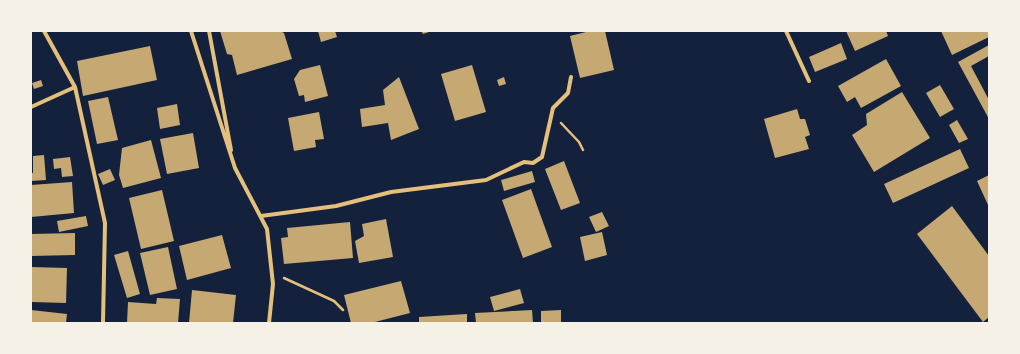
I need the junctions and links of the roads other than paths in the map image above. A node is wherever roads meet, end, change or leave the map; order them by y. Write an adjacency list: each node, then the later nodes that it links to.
1 (44, 31): 7 (street)
2 (191, 31): 9 (street)
3 (209, 31): 9 (street)
4 (786, 31): 6 (street)
5 (571, 77): 10 (street)
6 (809, 81)
7 (75, 87): 8 (street); 11 (street)
8 (31, 107)
9 (235, 168): 10 (street)
10 (261, 216): 12 (street)
11 (103, 323)
12 (269, 323)

